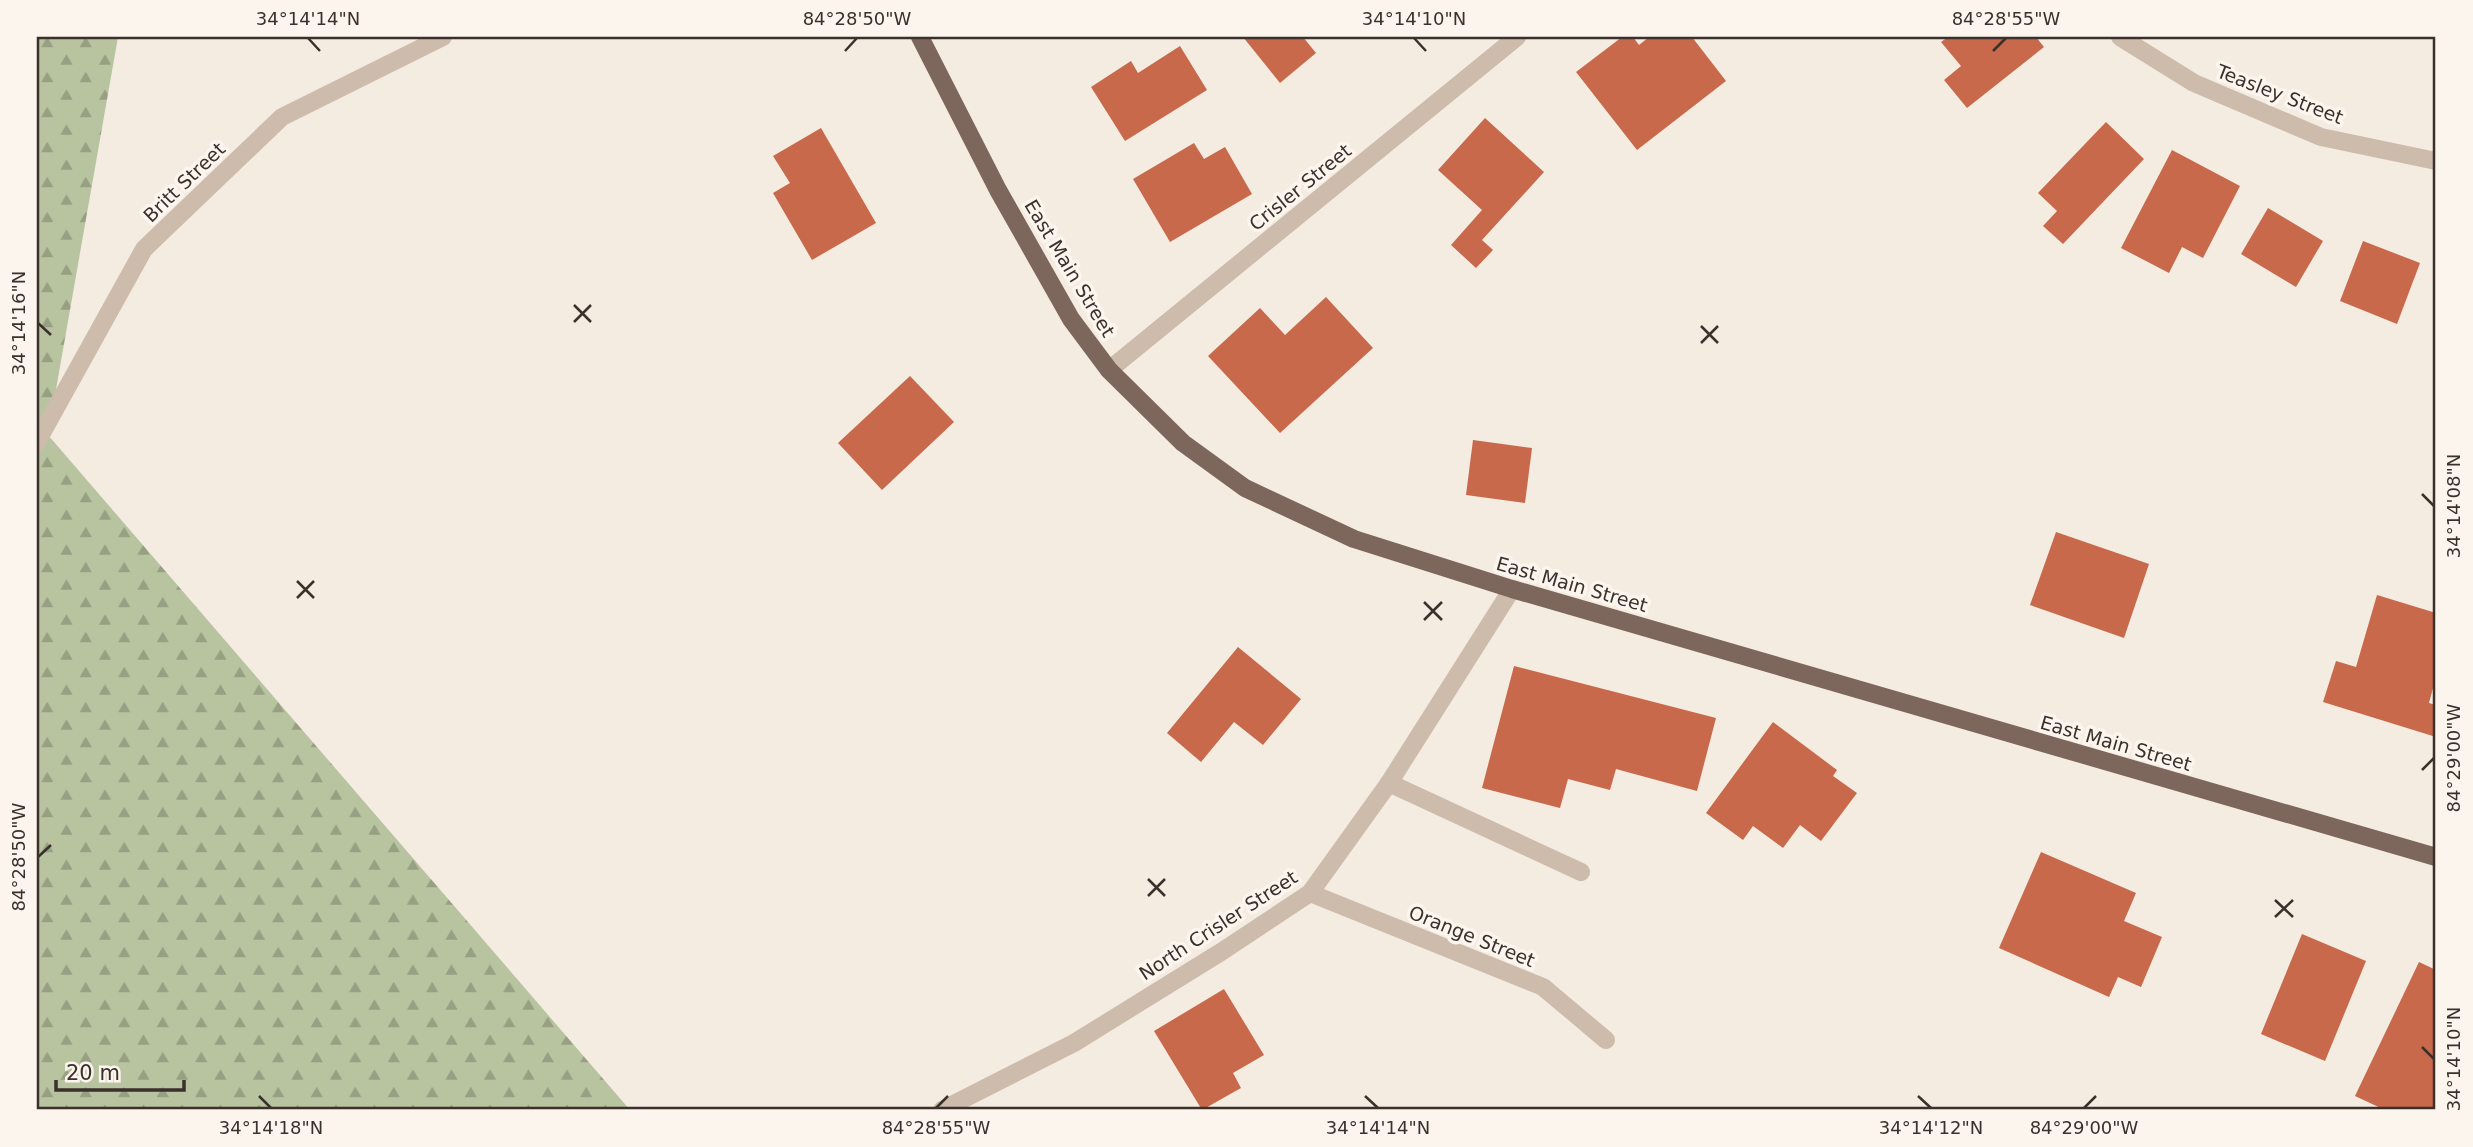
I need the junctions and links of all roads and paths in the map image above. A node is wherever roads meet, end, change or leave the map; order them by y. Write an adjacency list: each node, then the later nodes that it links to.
1 (443, 37): 7 (street, Britt Street)
2 (920, 37): 6 (main road, East Main Street)
3 (1517, 37): 6 (street, Crisler Street)
4 (2120, 37): 5 (street, Teasley Street)
5 (2436, 161)
6 (1109, 370): 8 (main road, East Main Street)
7 (37, 442)
8 (1511, 589): 9 (street, North Crisler Street); 10 (main road, East Main Street)
9 (1389, 783): 11 (street); 12 (street, North Crisler Street)
10 (2436, 857)
11 (1581, 872)
12 (1310, 893): 13 (street, Orange Street); 14 (street, North Crisler Street)
13 (1606, 1040)
14 (942, 1110)

